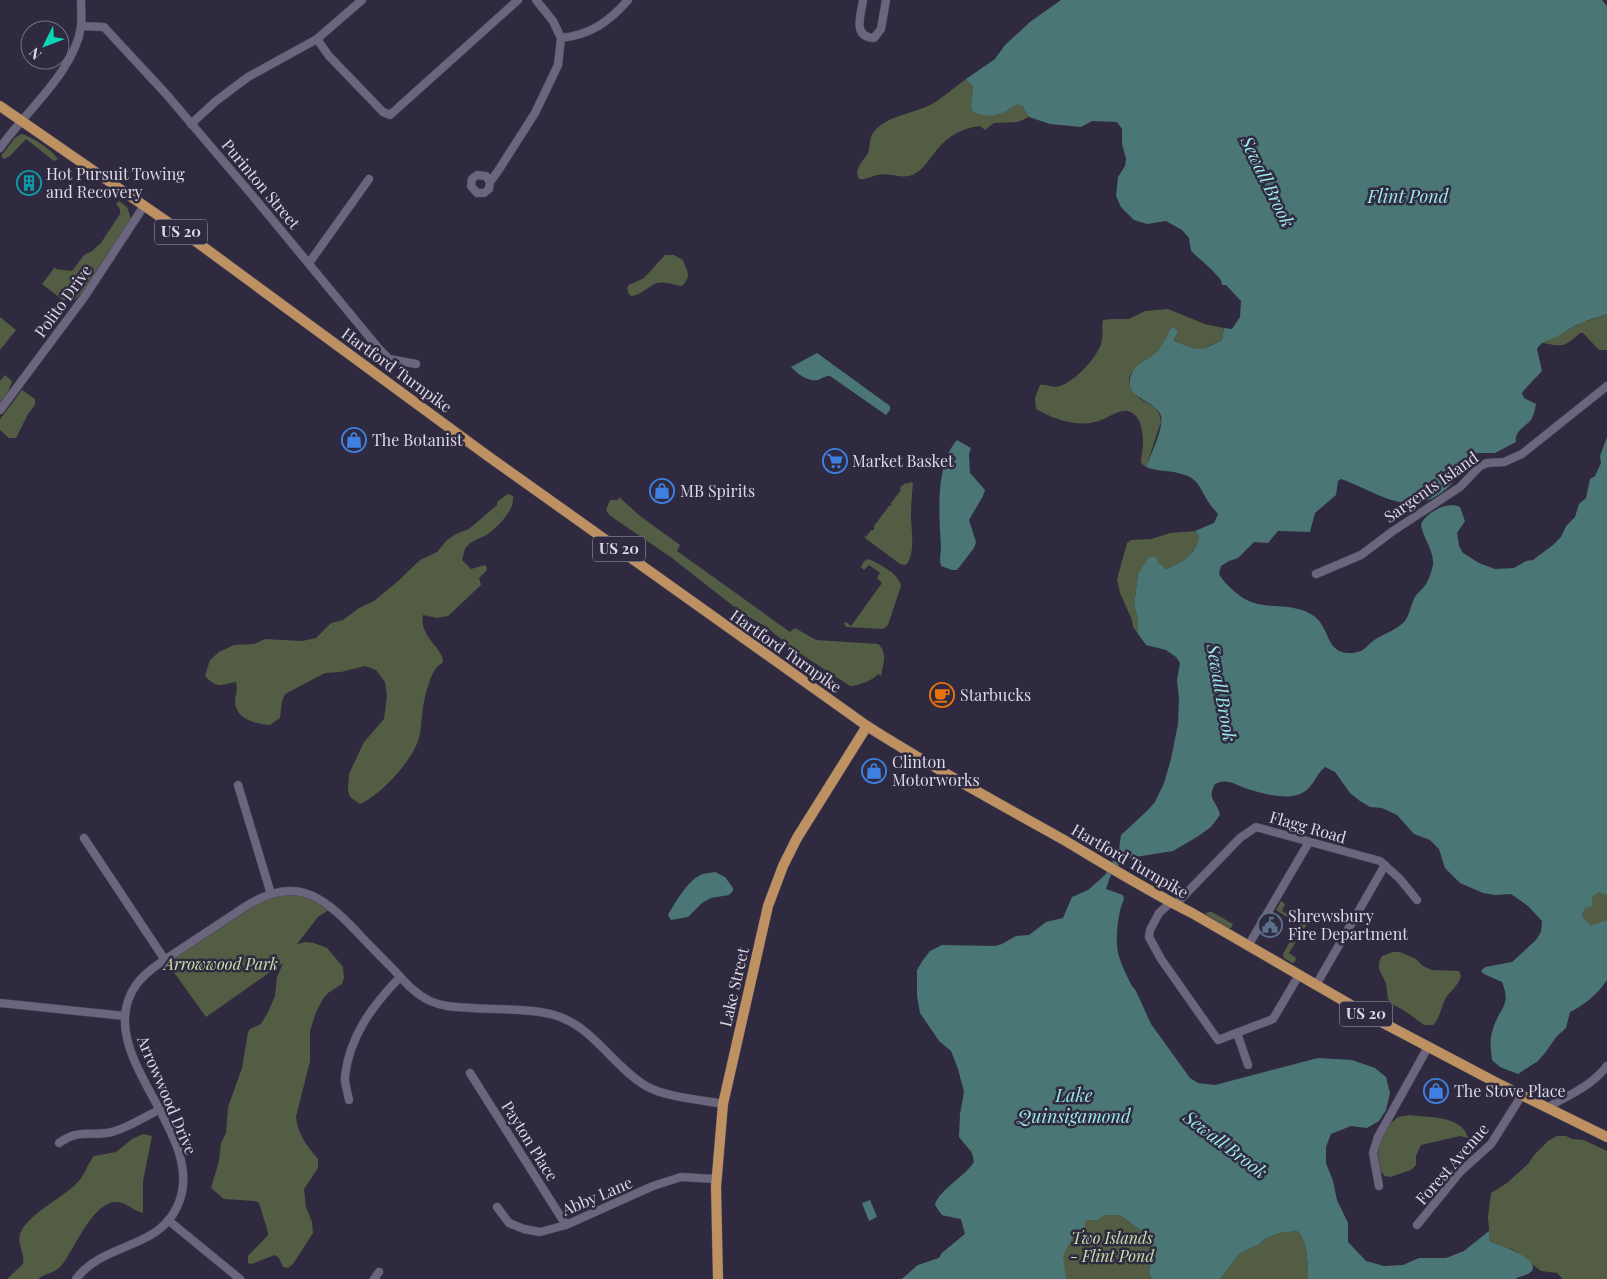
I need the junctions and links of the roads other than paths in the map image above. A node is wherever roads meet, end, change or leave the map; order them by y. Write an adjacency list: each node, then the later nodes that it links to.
1 (81, 0): 8 (street)
2 (362, 0): 10 (street)
3 (518, 0): 10 (street)
4 (536, 0): 9 (street)
5 (628, 0): 9 (street)
6 (863, 0): 7 (street)
7 (886, 0)
8 (81, 26): 12 (street); 13 (street, Purinton Street)
9 (561, 38): 16 (street)
10 (317, 39): 13 (street)
11 (0, 106): 12 (main road, Hartford Turnpike / US 20)
12 (22, 121): 14 (street); 17 (main road, Hartford Turnpike / US 20)
13 (191, 124): 18 (street, Purinton Street)
14 (0, 148)
15 (369, 179): 18 (street)
16 (490, 182)
17 (144, 206): 21 (street, Polito Drive); 23 (main road, Hartford Turnpike / US 20)
18 (309, 263): 19 (street, Purinton Street)
19 (416, 364)
20 (1607, 386): 22 (street, Sargents Island)
21 (0, 410)
22 (1316, 574)
23 (867, 726): 30 (main road, Hartford Turnpike / US 20); 45 (main road, Lake Street)
24 (238, 785): 28 (street)
25 (84, 838): 32 (street)
26 (1309, 842): 27 (street, Flagg Road); 30 (street, Flagg Road); 31 (street)
27 (1385, 865): 29 (street, Flagg Road); 35 (street)
28 (271, 894): 32 (street, Arrowwood Drive); 34 (street, Arrowwood Drive)
29 (1417, 900)
30 (1173, 904): 31 (main road, Hartford Turnpike / US 20); 38 (street)
31 (1248, 946): 33 (main road, Hartford Turnpike / US 20)
32 (165, 960): 37 (street, Arrowwood Drive)
33 (1298, 975): 35 (main road, Hartford Turnpike / US 20); 38 (street)
34 (400, 977): 44 (street); 45 (street, Arrowwood Drive)
35 (1316, 984): 39 (main road, Hartford Turnpike / US 20)
36 (0, 1003): 37 (street)
37 (125, 1016): 47 (street, Arrowwood Drive)
38 (1237, 1033): 40 (street)
39 (1428, 1047): 43 (main road, Hartford Turnpike / US 20); 51 (street)
40 (1248, 1065)
41 (1607, 1066): 46 (street)
42 (470, 1073): 54 (street, Payton Place)
43 (1522, 1095): 46 (main road, Hartford Turnpike / US 20); 55 (street, Forest Avenue)
44 (349, 1100)
45 (723, 1104): 50 (main road, Lake Street)
46 (1547, 1108): 48 (main road, Hartford Turnpike / US 20)
47 (159, 1110): 49 (street); 53 (street, Arrowwood Drive)
48 (1607, 1137)
49 (59, 1143)
50 (716, 1179): 54 (street, Abby Lane); 58 (main road, Lake Street)
51 (1379, 1186)
52 (497, 1207): 54 (street, Abby Lane)
53 (168, 1220): 56 (street, Arrowwood Drive); 57 (street)
54 (566, 1225)
55 (1417, 1225)
56 (76, 1279)
57 (240, 1279)
58 (718, 1279)

